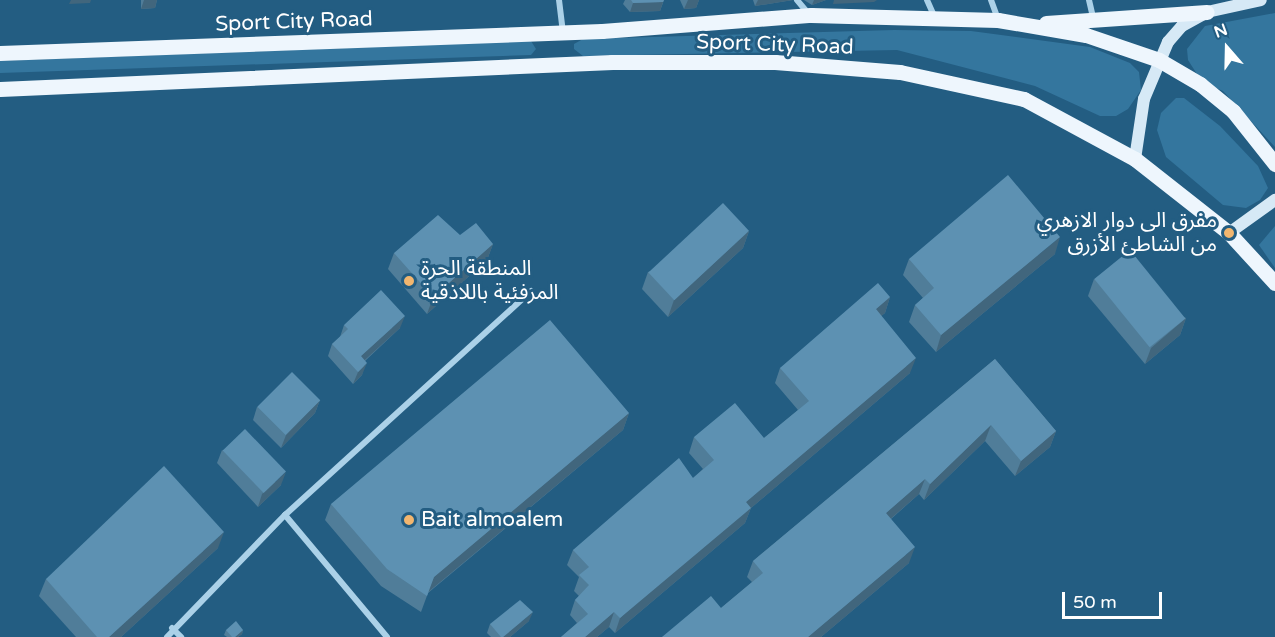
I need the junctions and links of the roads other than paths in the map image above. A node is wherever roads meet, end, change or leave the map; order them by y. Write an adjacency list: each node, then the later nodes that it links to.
1 (560, 0): 14 (street)
2 (797, 0): 9 (street)
3 (927, 0): 10 (street)
4 (991, 0): 12 (street)
5 (1089, 0): 11 (street)
6 (1261, 0): 7 (main road)
7 (1225, 3): 8 (main road)
8 (1207, 12): 11 (main road); 16 (main road)
9 (811, 15): 10 (main road, Sport City Road); 14 (main road, Sport City Road)
10 (935, 17): 12 (main road, Sport City Road)
11 (1093, 18): 13 (main road)
12 (998, 20): 13 (main road, Sport City Road)
13 (1028, 25): 16 (main road, Sport City Road)
14 (563, 31): 15 (main road, Sport City Road)
15 (0, 53)
16 (1159, 60): 18 (main road); 19 (main road, Sport City Road)
17 (0, 89): 18 (main road, Sport City Road)
18 (1135, 159): 21 (main road, Sport City Road)
19 (1275, 164)
20 (1275, 200): 21 (main road)
21 (1229, 233): 22 (main road, Sport City Road)
22 (1275, 282)
23 (531, 291): 24 (street)
24 (285, 515): 25 (street); 28 (street)
25 (172, 628): 26 (street); 27 (street)
26 (167, 637)
27 (181, 637)
28 (387, 637)

